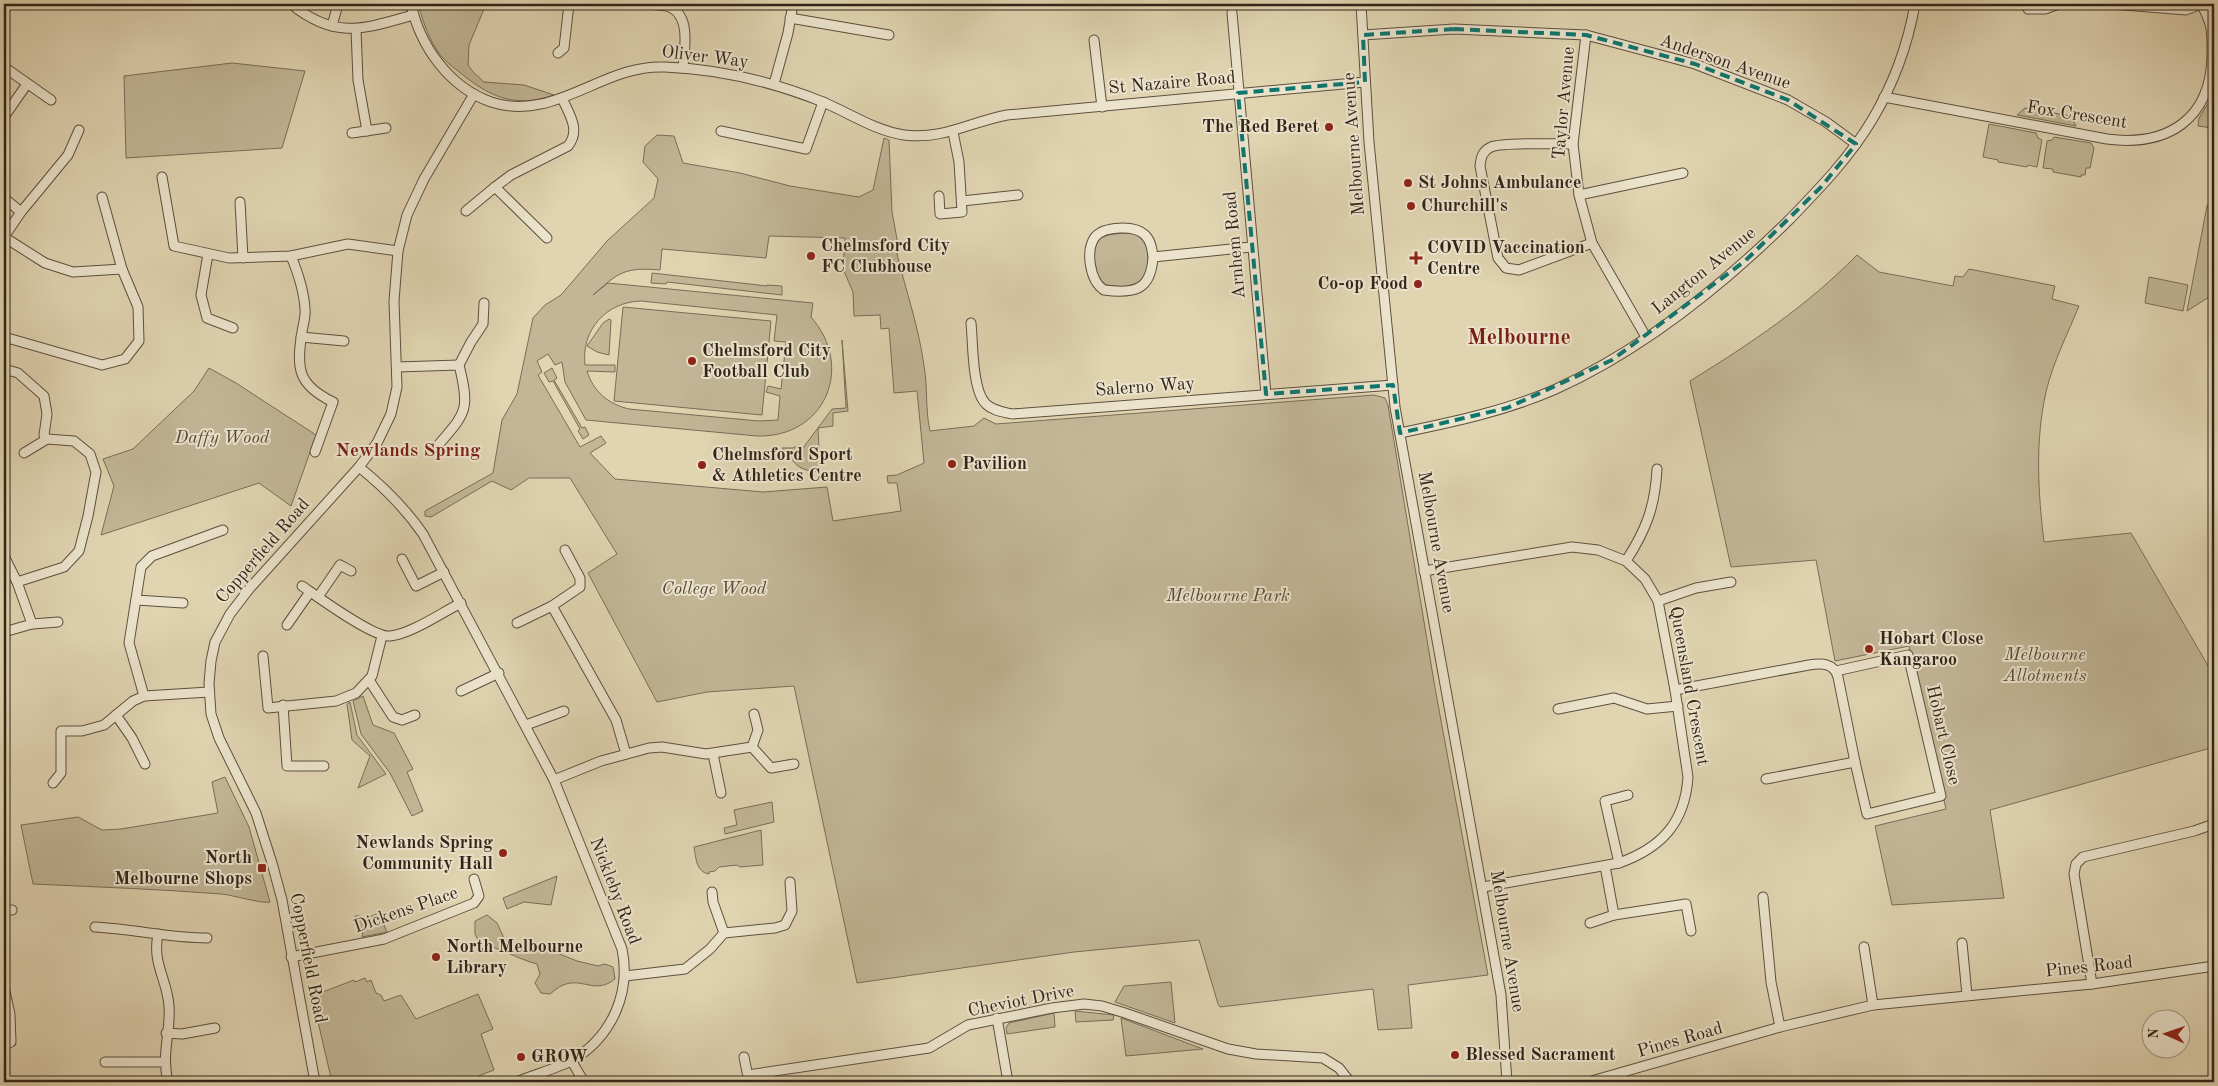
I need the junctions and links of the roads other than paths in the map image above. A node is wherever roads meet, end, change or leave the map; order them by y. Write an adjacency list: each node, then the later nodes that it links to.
1 (291, 4): 17 (street)
2 (338, 4): 17 (street)
3 (411, 4): 14 (street, Oliver Way)
4 (569, 4): 23 (street)
5 (644, 4): 25 (street)
6 (792, 4): 15 (street)
7 (1361, 4): 20 (street, Melbourne Avenue)
8 (1915, 4): 31 (street, Langton Avenue)
9 (2059, 4): 12 (street)
10 (2111, 4): 11 (street)
11 (2201, 4): 16 (street)
12 (2028, 9)
13 (1232, 13): 30 (street, Arnhem Road)
14 (413, 15): 18 (street); 29 (street, Oliver Way)
15 (790, 18): 19 (street); 28 (street)
16 (2212, 21): 31 (street, Fox Crescent)
17 (332, 26): 18 (street)
18 (356, 29): 40 (street)
19 (889, 35)
20 (1363, 35): 21 (street, Anderson Avenue); 26 (street, Melbourne Avenue)
21 (1586, 35): 44 (street, Taylor Avenue); 45 (street, Anderson Avenue)
22 (1094, 40): 35 (street)
23 (558, 53)
24 (4, 67): 27 (street)
25 (682, 68): 28 (street, Oliver Way); 32 (street, Oliver Way)
26 (1365, 82): 30 (street, St Nazaire Road); 78 (street, Melbourne Avenue)
27 (27, 84): 33 (street); 36 (street)
28 (774, 84): 34 (street, Oliver Way)
29 (474, 94): 32 (street, Oliver Way); 62 (street, Copperfield Road)
30 (1238, 94): 35 (street, St Nazaire Road); 61 (street, Arnhem Road)
31 (1884, 97): 45 (street, Langton Avenue)
32 (562, 98): 48 (street)
33 (51, 100)
34 (823, 102): 41 (street); 42 (street, Oliver Way)
35 (1102, 106): 37 (street, St Nazaire Road)
36 (4, 116)
37 (982, 119): 42 (street, Oliver Way)
38 (386, 128): 40 (street)
39 (79, 130): 57 (street)
40 (367, 131): 43 (street)
41 (721, 131)
42 (953, 132): 54 (street)
43 (352, 133)
44 (1573, 144): 49 (street, Taylor Avenue); 60 (street)
45 (1856, 144): 73 (street, Langton Avenue)
46 (1683, 173): 49 (street)
47 (162, 176): 63 (street)
48 (495, 186): 56 (street); 59 (street)
49 (1579, 194): 60 (street, Taylor Avenue)
50 (1018, 195): 54 (street)
51 (939, 196): 54 (street)
52 (102, 197): 67 (street)
53 (4, 198): 57 (street)
54 (962, 201)
55 (240, 202): 66 (street)
56 (466, 211)
57 (21, 212): 58 (street)
58 (4, 237): 67 (street)
59 (547, 238)
60 (1592, 243): 73 (street, Taylor Avenue)
61 (1252, 247): 65 (street); 79 (street, Arnhem Road)
62 (398, 251): 64 (street); 76 (street, Copperfield Road)
63 (208, 254): 66 (street); 70 (street)
64 (291, 256): 66 (street); 72 (street)
65 (1153, 256): 65 (street)
66 (243, 258)
67 (122, 269): 71 (street)
68 (484, 303): 75 (street)
69 (971, 323): 79 (street, Salerno Way)
70 (233, 328)
71 (4, 337)
72 (301, 337): 74 (street); 83 (street)
73 (1646, 337): 80 (street, Langton Avenue)
74 (344, 341)
75 (459, 365): 76 (street); 82 (street)
76 (398, 367): 85 (street, Copperfield Road)
77 (4, 369): 81 (street)
78 (1393, 385): 79 (street, Salerno Way); 80 (street, Melbourne Avenue)
79 (1266, 394)
80 (1400, 433): 93 (street, Melbourne Avenue)
81 (47, 438): 84 (street); 95 (street)
82 (435, 449)
83 (315, 452)
84 (24, 453)
85 (359, 467): 94 (street, Nickleby Road); 115 (street, Copperfield Road)
86 (1657, 469): 91 (street)
87 (223, 530): 99 (street)
88 (565, 550): 103 (street)
89 (4, 556): 95 (street)
90 (402, 559): 94 (street)
91 (1626, 561): 93 (street, Queensland Crescent); 100 (street, Queensland Crescent)
92 (351, 571): 98 (street)
93 (1424, 571): 143 (street, Melbourne Avenue)
94 (444, 572): 102 (street, Nickleby Road)
95 (17, 582): 105 (street)
96 (1731, 582): 100 (street)
97 (302, 586): 98 (street)
98 (314, 595): 107 (street); 109 (street)
99 (136, 600): 101 (street); 117 (street)
100 (1658, 601): 114 (street, Queensland Crescent)
101 (183, 603)
102 (461, 603): 109 (street); 112 (street, Nickleby Road)
103 (552, 606): 106 (street); 127 (street)
104 (58, 622): 105 (street)
105 (32, 624): 108 (street)
106 (517, 624)
107 (286, 625)
108 (4, 632)
109 (382, 636): 113 (street)
110 (263, 656): 118 (street)
111 (1836, 671): 114 (street, Hobart Close); 129 (street, Hobart Close); 129 (street, Hobart Close)
112 (499, 673): 116 (street); 125 (street, Nickleby Road)
113 (370, 680): 118 (street); 124 (street)
114 (1675, 690): 119 (street, Queensland Crescent)
115 (209, 692): 117 (street); 155 (street, Copperfield Road)
116 (461, 692)
117 (144, 696): 123 (street)
118 (283, 706): 132 (street)
119 (1678, 706): 120 (street); 139 (street, Queensland Crescent)
120 (1558, 709)
121 (564, 711): 125 (street)
122 (754, 714): 126 (street)
123 (116, 715): 130 (street); 135 (street)
124 (414, 715)
125 (526, 725): 134 (street, Nickleby Road)
126 (752, 747): 128 (street); 131 (street)
127 (626, 754): 128 (street); 134 (street)
128 (713, 754): 136 (street)
129 (1855, 762): 133 (street)
130 (144, 764)
131 (794, 764)
132 (324, 766)
133 (1766, 779)
134 (554, 780): 157 (street, Nickleby Road)
135 (53, 783)
136 (721, 793)
137 (1628, 795): 139 (street)
138 (2214, 824): 158 (street)
139 (1619, 863): 140 (street, Queensland Crescent)
140 (1605, 866): 143 (street, Queensland Crescent); 146 (street)
141 (474, 879): 155 (street, Dickens Place)
142 (790, 882): 150 (street)
143 (1483, 887): 180 (street, Melbourne Avenue)
144 (712, 892): 150 (street)
145 (1763, 897): 163 (street)
146 (1614, 915): 147 (street); 149 (street)
147 (1590, 923)
148 (95, 926): 151 (street)
149 (1691, 931)
150 (724, 933): 157 (street)
151 (158, 934): 152 (street); 165 (street)
152 (207, 938)
153 (1962, 943): 160 (street)
154 (1864, 948): 161 (street)
155 (292, 957): 175 (street, Copperfield Road)
156 (2214, 966): 158 (street, Pines Road)
157 (625, 976): 168 (street, Nickleby Road)
158 (2092, 984): 160 (street, Pines Road)
159 (4, 987): 166 (street)
160 (1967, 995): 161 (street, Pines Road)
161 (1873, 1005): 163 (street, Pines Road)
162 (996, 1018): 171 (street, Cheviot Drive); 178 (street); 179 (street, Cheviot Drive)
163 (1780, 1027): 181 (street, Pines Road)
164 (215, 1028): 165 (street)
165 (166, 1033): 170 (street)
166 (4, 1045)
167 (744, 1058): 171 (street)
168 (571, 1060): 176 (street, Nickleby Road); 177 (street)
169 (105, 1062): 170 (street)
170 (164, 1062): 174 (street)
171 (748, 1078)
172 (4, 1080): 173 (street)
173 (7, 1082)
174 (168, 1082)
175 (315, 1082)
176 (516, 1082)
177 (584, 1082)
178 (1008, 1082)
179 (1350, 1082)
180 (1507, 1082)
181 (1588, 1082)

